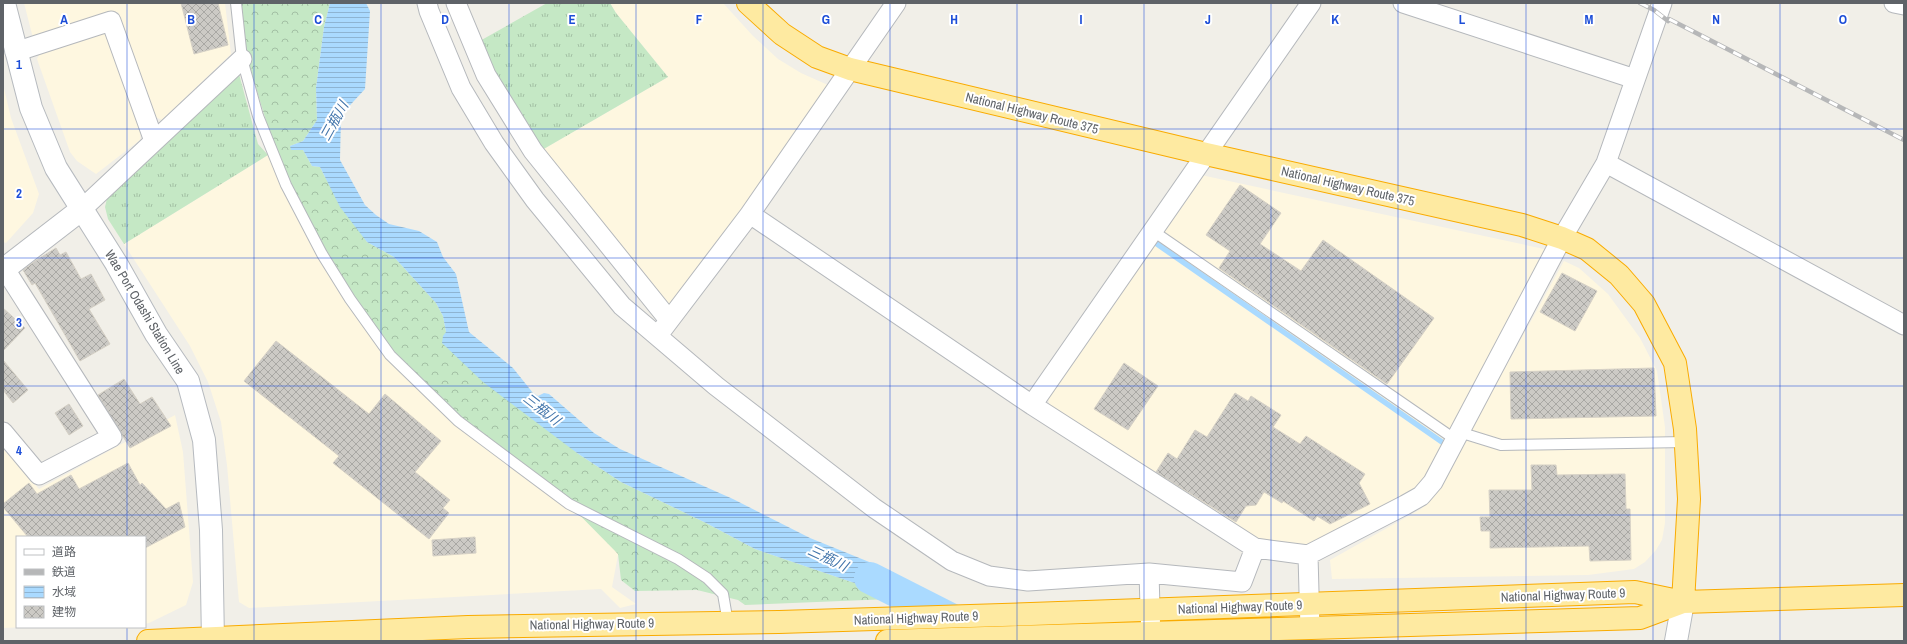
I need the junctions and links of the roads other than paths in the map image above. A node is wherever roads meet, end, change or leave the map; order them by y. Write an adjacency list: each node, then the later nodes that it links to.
1 (4, 3): 12 (main road, Wae Port Odashi Station Line)
2 (236, 3): 13 (lane)
3 (427, 3): 26 (street)
4 (456, 3): 24 (street)
5 (748, 3): 14 (highway, National Highway Route 375)
6 (896, 3): 14 (street)
7 (1311, 3): 17 (street)
8 (1403, 3): 15 (street)
9 (1662, 3): 15 (street)
10 (1894, 3): 11 (street)
11 (1904, 5)
12 (15, 52): 16 (street); 19 (main road, Wae Port Odashi Station Line)
13 (242, 59): 16 (street); 38 (lane)
14 (850, 69): 17 (highway, National Highway Route 375); 20 (street)
15 (1635, 78): 18 (street)
16 (154, 141): 19 (street)
17 (1206, 154): 21 (street); 22 (highway, National Highway Route 375)
18 (1606, 163): 22 (street); 25 (street)
19 (82, 209): 23 (main road); 41 (main road, Wae Port Odashi Station Line)
20 (750, 214): 24 (street); 27 (street)
21 (1153, 231): 27 (street); 29 (lane)
22 (1562, 238): 29 (street); 30 (highway, National Highway Route 375)
23 (3, 268): 28 (street)
24 (669, 320): 26 (street)
25 (1904, 325)
26 (657, 337): 33 (street)
27 (1032, 406): 31 (street)
28 (3, 432)
29 (1458, 436): 30 (lane); 32 (street)
30 (1686, 442): 35 (highway, National Highway Route 375)
31 (1256, 548): 32 (street); 33 (street)
32 (1308, 555): 36 (street)
33 (1149, 573): 37 (street)
34 (1904, 595): 35 (highway, National Highway Route 9)
35 (1683, 602): 36 (highway, National Highway Route 9); 39 (highway, National Highway Route 9); 44 (main road)
36 (1309, 605): 37 (highway, National Highway Route 9); 39 (street)
37 (1150, 611): 38 (highway, National Highway Route 9); 40 (street)
38 (718, 622): 41 (highway, National Highway Route 9)
39 (1310, 629): 40 (highway, National Highway Route 9)
40 (1151, 637): 43 (highway, National Highway Route 9)
41 (213, 639): 42 (highway, National Highway Route 9)
42 (148, 641)
43 (887, 641)
44 (1676, 641)

